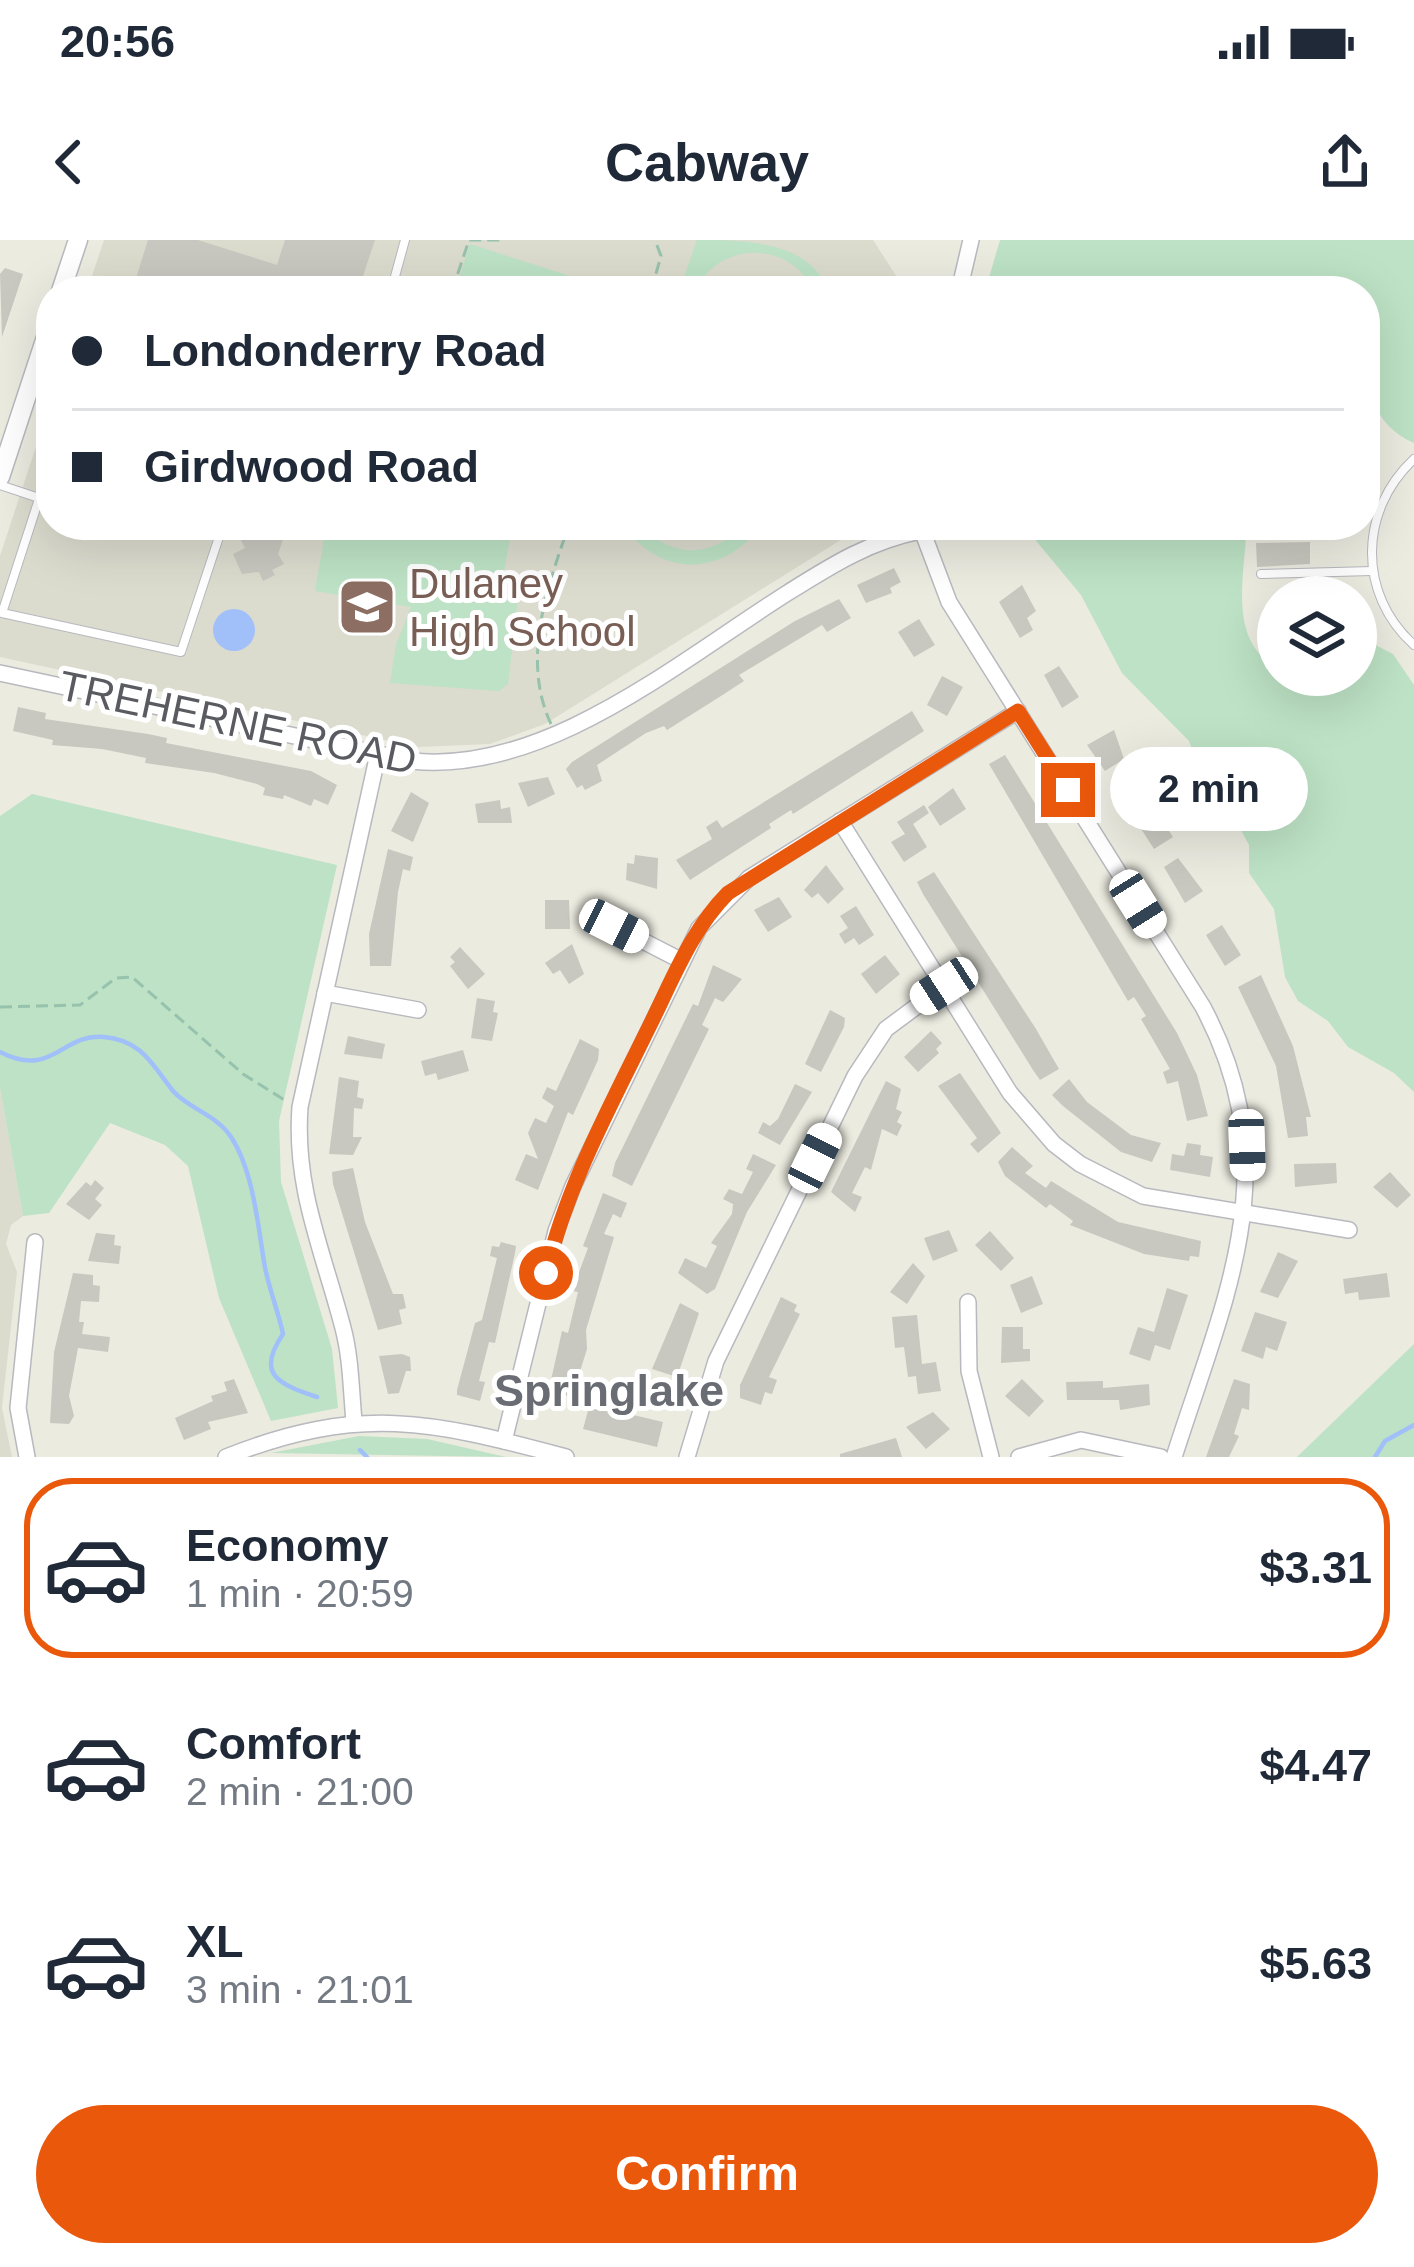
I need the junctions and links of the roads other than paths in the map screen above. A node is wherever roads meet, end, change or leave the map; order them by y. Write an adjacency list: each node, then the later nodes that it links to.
1 (78, 240): 4 (street)
2 (405, 240): 5 (lane)
3 (970, 240): 6 (street)
4 (66, 276)
5 (395, 276)
6 (962, 276)
7 (36, 369): 9 (street)
8 (1414, 459): 12 (lane)
9 (0, 481): 10 (lane)
10 (36, 498)
11 (36, 508): 13 (lane)
12 (1380, 508)
13 (218, 540)
14 (888, 540): 22 (street, TREHERNE ROAD)
15 (925, 540): 21 (street)
16 (1372, 540): 17 (lane)
17 (1372, 571): 18 (lane); 19 (lane)
18 (1261, 574)
19 (1414, 645)
20 (0, 673): 22 (street, TREHERNE ROAD)
21 (1018, 711): 23 (street); 29 (street)
22 (378, 754): 27 (street)
23 (840, 821): 25 (street); 26 (street)
24 (614, 926): 25 (street)
25 (682, 961): 34 (street)
26 (944, 986): 29 (street); 38 (street)
27 (325, 993): 28 (street); 33 (street)
28 (418, 1010)
29 (1246, 1216): 30 (street); 42 (street)
30 (1348, 1230)
31 (35, 1242): 35 (street)
32 (968, 1302): 39 (street)
33 (354, 1421): 34 (street); 36 (street)
34 (504, 1441): 37 (street)
35 (27, 1457)
36 (226, 1457)
37 (566, 1457)
38 (686, 1457)
39 (991, 1457)
40 (1019, 1457): 41 (street)
41 (1161, 1457)
42 (1174, 1457)

